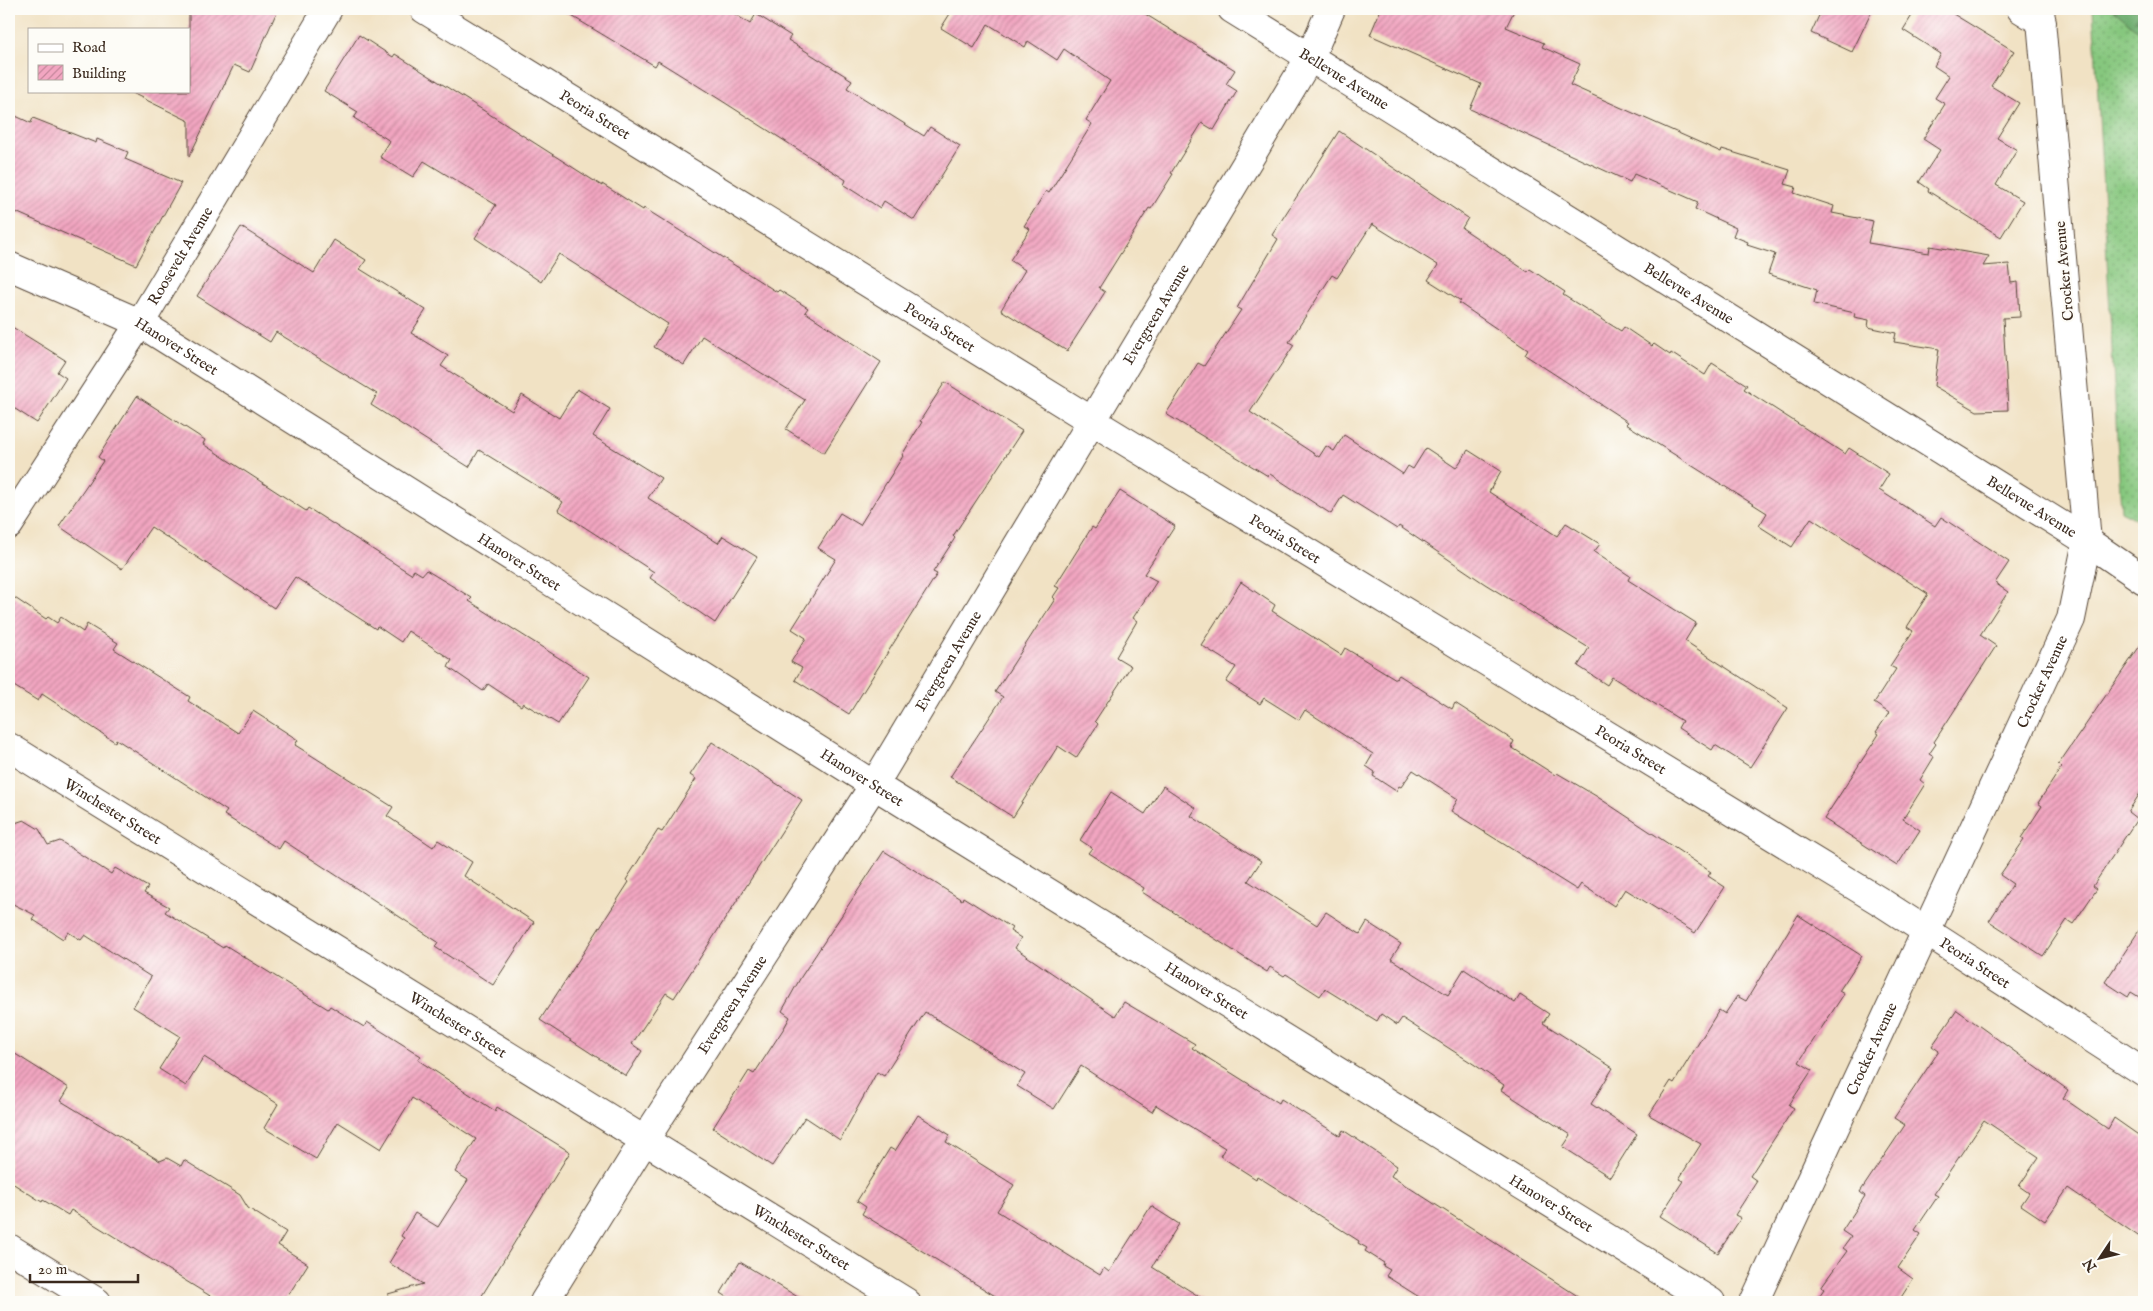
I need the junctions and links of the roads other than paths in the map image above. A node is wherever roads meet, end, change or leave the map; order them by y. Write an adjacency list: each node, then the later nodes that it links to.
1 (328, 9): 8 (street, Roosevelt Avenue)
2 (424, 9): 9 (street, Peoria Street)
3 (1232, 9): 6 (street, Bellevue Avenue)
4 (1331, 9): 6 (street, Evergreen Avenue)
5 (2035, 13): 11 (street, Crocker Avenue)
6 (1310, 57): 9 (street, Evergreen Avenue); 11 (street, Bellevue Avenue)
7 (9, 266): 8 (street, Hanover Street)
8 (140, 324): 10 (street, Roosevelt Avenue); 14 (street, Hanover Street)
9 (1092, 421): 14 (street, Evergreen Avenue); 15 (street, Peoria Street)
10 (9, 525)
11 (2087, 541): 12 (street, Bellevue Avenue); 15 (street, Crocker Avenue)
12 (2144, 580)
13 (9, 747): 17 (street, Winchester Street)
14 (874, 786): 17 (street, Evergreen Avenue); 22 (street, Hanover Street)
15 (1926, 931): 16 (street, Peoria Street); 23 (street, Crocker Avenue)
16 (2144, 1072)
17 (644, 1141): 20 (street, Evergreen Avenue); 21 (street, Winchester Street)
18 (9, 1248): 19 (street)
19 (97, 1302)
20 (544, 1302)
21 (906, 1302)
22 (1711, 1302)
23 (1754, 1302)

